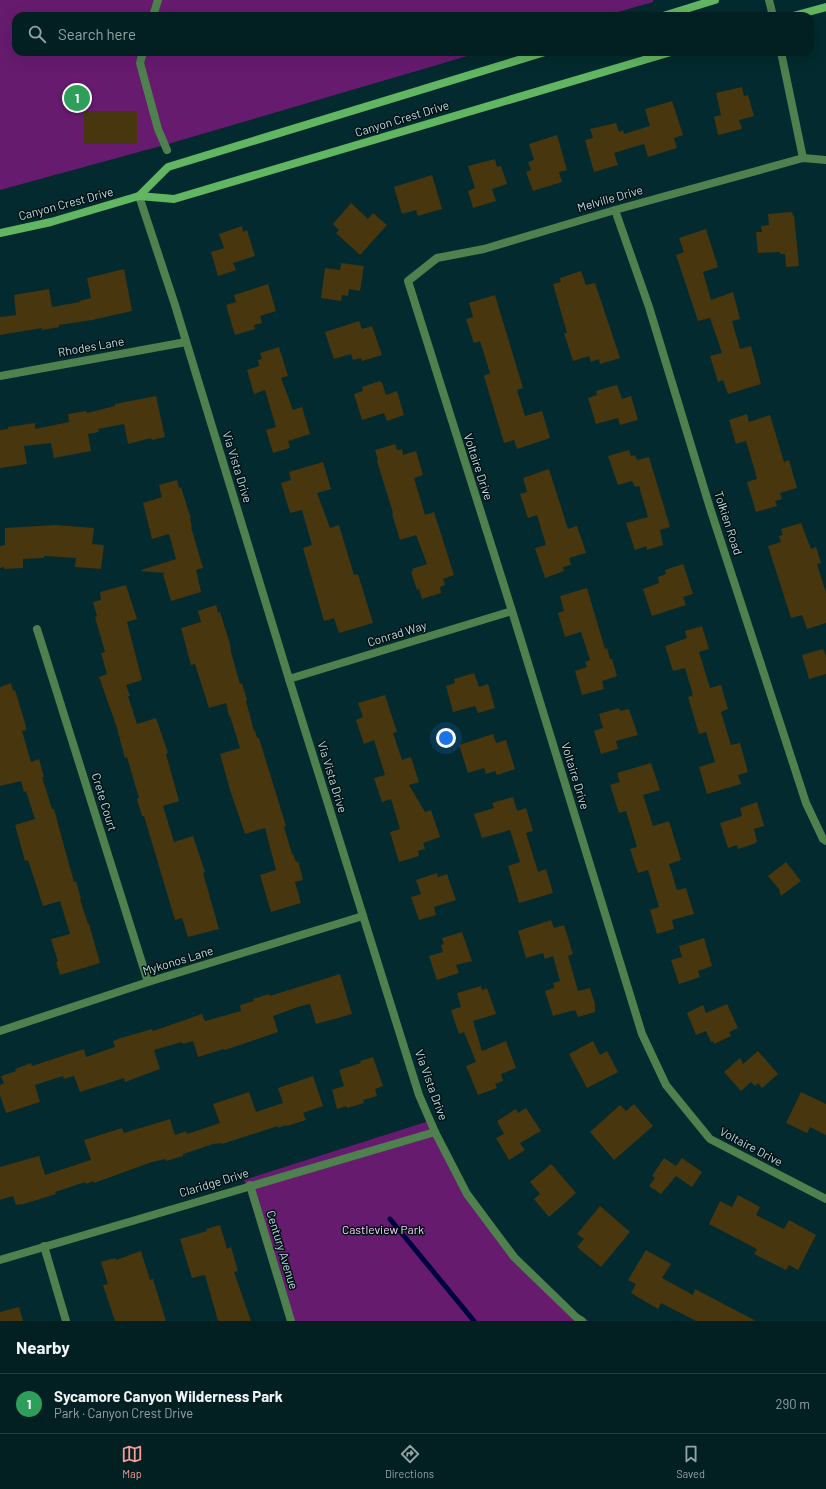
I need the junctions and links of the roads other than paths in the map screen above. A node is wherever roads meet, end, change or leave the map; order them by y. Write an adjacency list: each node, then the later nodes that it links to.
1 (158, 0): 5 (street)
2 (715, 0): 6 (main road)
3 (769, 0): 7 (street)
4 (826, 7): 8 (main road)
5 (154, 12)
6 (676, 12)
7 (772, 12)
8 (808, 12)
9 (142, 56): 13 (street)
10 (532, 56): 16 (main road, Canyon Crest Drive)
11 (657, 56): 16 (main road, Canyon Crest Drive)
12 (782, 56): 14 (street)
13 (167, 150)
14 (803, 158): 15 (street, Melville Drive); 17 (street, Melville Drive)
15 (826, 160)
16 (139, 196): 18 (main road, Canyon Crest Drive); 20 (street, Via Vista Drive)
17 (615, 210): 19 (street, Melville Drive); 25 (street, Tolkien Road)
18 (0, 233)
19 (408, 281): 22 (street, Voltaire Drive)
20 (186, 342): 21 (street, Rhodes Lane); 24 (street, Via Vista Drive)
21 (0, 376)
22 (512, 611): 24 (street, Conrad Way); 31 (street, Voltaire Drive)
23 (37, 629): 27 (street, Crete Court)
24 (290, 680): 26 (street, Via Vista Drive)
25 (826, 841)
26 (363, 916): 27 (street, Mykonos Lane); 29 (street, Via Vista Drive)
27 (148, 982): 28 (street, Mykonos Lane)
28 (0, 1031)
29 (435, 1132): 30 (street, Claridge Drive); 36 (street, Via Vista Drive)
30 (250, 1185): 32 (street, Claridge Drive); 35 (street, Century Avenue)
31 (826, 1199)
32 (44, 1246): 33 (street, Claridge Drive); 34 (street)
33 (0, 1260)
34 (66, 1321)
35 (291, 1321)
36 (582, 1321)

